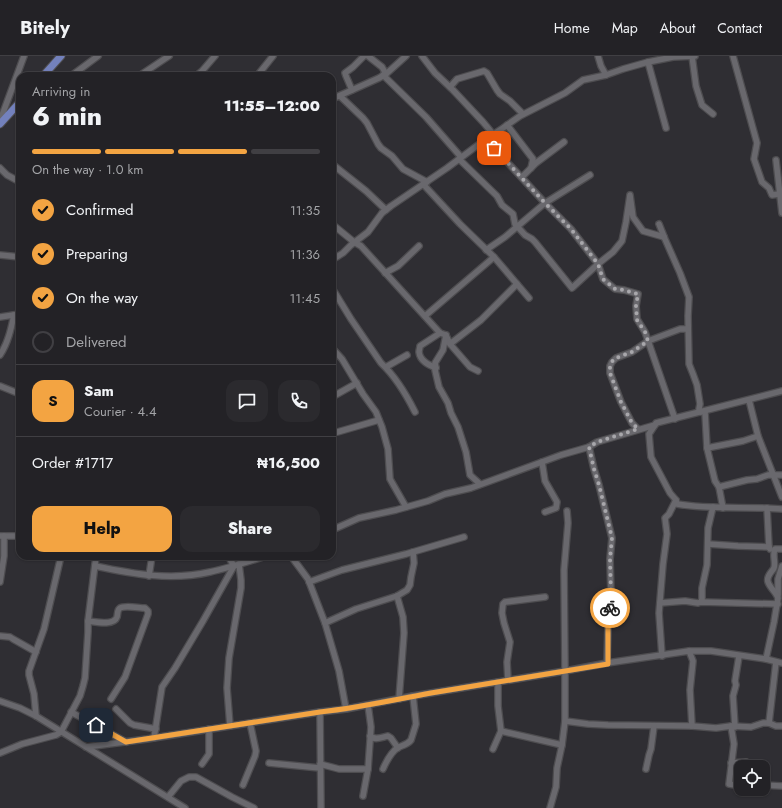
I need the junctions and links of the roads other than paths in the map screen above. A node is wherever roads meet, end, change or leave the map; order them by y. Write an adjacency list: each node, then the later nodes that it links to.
1 (24, 56): 15 (street)
2 (62, 56): 16 (main road)
3 (98, 56): 17 (street)
4 (169, 56): 18 (street)
5 (215, 56): 19 (street)
6 (274, 56): 20 (street)
7 (364, 56): 25 (street)
8 (368, 56): 21 (street)
9 (406, 56): 21 (street)
10 (422, 56): 24 (street)
11 (598, 56): 22 (street)
12 (693, 56): 14 (street); 30 (street)
13 (733, 56): 46 (street)
14 (648, 62): 22 (street); 33 (street)
15 (18, 72)
16 (47, 72)
17 (76, 72)
18 (145, 72)
19 (200, 72)
20 (260, 72)
21 (384, 74): 25 (street); 37 (street)
22 (606, 75): 29 (street)
23 (16, 78): 31 (street)
24 (450, 87): 29 (street); 34 (street)
25 (352, 90): 26 (street)
26 (340, 96): 27 (street); 45 (street)
27 (336, 98)
28 (16, 106): 31 (main road)
29 (523, 114): 32 (street)
30 (713, 114)
31 (0, 123)
32 (507, 125): 34 (street); 41 (street)
33 (666, 128)
34 (493, 134): 35 (street)
35 (486, 139): 37 (street); 43 (street)
36 (564, 142): 41 (street)
37 (460, 158): 45 (street); 51 (street)
38 (776, 160): 46 (street)
39 (336, 167): 48 (street)
40 (0, 168): 44 (street)
41 (531, 168): 43 (street)
42 (590, 176): 47 (street)
43 (522, 177): 47 (street)
44 (16, 180)
45 (425, 183): 48 (street); 56 (street)
46 (779, 194): 49 (street)
47 (545, 203): 51 (street); 61 (street)
48 (386, 210): 54 (street)
49 (782, 213)
50 (659, 224): 53 (street)
51 (517, 226): 56 (street); 61 (street)
52 (336, 227): 54 (street)
53 (664, 237): 61 (street); 70 (street)
54 (354, 242): 59 (street); 62 (street)
55 (419, 246): 62 (street)
56 (486, 250): 60 (street)
57 (0, 256): 58 (street)
58 (16, 257)
59 (336, 257)
60 (494, 257): 63 (street); 67 (street)
61 (598, 264): 73 (street)
62 (385, 273): 67 (street)
63 (517, 284): 65 (street); 74 (street)
64 (336, 295): 78 (street)
65 (529, 298)
66 (16, 314): 68 (street)
67 (425, 316): 71 (street)
68 (0, 317)
69 (16, 317): 76 (street)
70 (688, 329): 73 (street); 88 (street)
71 (440, 333): 72 (street); 79 (street)
72 (446, 335): 74 (street); 79 (street)
73 (648, 341): 89 (street); 92 (street)
74 (450, 344): 80 (street)
75 (336, 352): 81 (street)
76 (0, 355)
77 (407, 355): 78 (street)
78 (386, 367): 87 (street)
79 (436, 368): 100 (street)
80 (478, 371)
81 (356, 383): 85 (street); 90 (street)
82 (0, 386): 84 (street)
83 (782, 391): 86 (street)
84 (16, 392)
85 (336, 395)
86 (749, 400): 88 (street); 94 (street)
87 (415, 412)
88 (703, 412): 89 (street); 96 (street)
89 (675, 419): 91 (street)
90 (379, 420): 93 (street); 104 (street)
91 (655, 425): 92 (street); 103 (street)
92 (638, 429): 95 (street)
93 (336, 432)
94 (758, 436): 96 (street); 98 (street)
95 (589, 447): 97 (street); 146 (street)
96 (707, 448): 101 (street)
97 (542, 462): 100 (street); 110 (street)
98 (774, 475): 99 (street); 101 (street); 102 (street)
99 (782, 475)
100 (480, 484): 104 (street)
101 (719, 487): 106 (street)
102 (782, 497)
103 (676, 500): 105 (street); 136 (street)
104 (406, 507): 111 (street)
105 (713, 507): 106 (street); 115 (street)
106 (723, 508): 107 (street)
107 (767, 508): 108 (street); 116 (street)
108 (782, 509)
109 (567, 511): 147 (street)
110 (545, 512)
111 (336, 528)
112 (2, 536): 113 (street); 130 (street)
113 (16, 536)
114 (464, 537): 118 (street)
115 (708, 544): 116 (street); 135 (street)
116 (769, 547): 119 (street)
117 (782, 549): 119 (street)
118 (413, 552): 131 (street); 132 (street)
119 (774, 552): 134 (street)
120 (60, 560): 141 (street)
121 (96, 560): 127 (street)
122 (151, 560): 129 (street)
123 (232, 560): 126 (street)
124 (253, 560): 126 (street)
125 (294, 560): 131 (street)
126 (236, 565): 129 (street); 163 (street); 168 (street)
127 (95, 566): 129 (street); 137 (street)
128 (782, 566): 134 (street)
129 (149, 576)
130 (0, 581)
131 (309, 582): 138 (street)
132 (397, 596): 138 (street); 152 (street)
133 (545, 597): 148 (street)
134 (778, 601): 135 (street); 144 (street)
135 (701, 602): 136 (street)
136 (660, 603): 142 (street)
137 (88, 621): 151 (street); 157 (street)
138 (324, 623): 156 (street)
139 (0, 636): 141 (street)
140 (689, 651): 142 (street); 143 (street); 165 (street)
141 (36, 652): 159 (street)
142 (662, 656): 146 (street)
143 (739, 656): 144 (street); 167 (street)
144 (766, 659): 145 (street)
145 (779, 663): 162 (street)
146 (608, 664): 147 (street)
147 (565, 672): 148 (street); 160 (street)
148 (508, 680): 149 (street)
149 (498, 682): 150 (street); 170 (street)
150 (413, 696): 152 (street); 177 (street)
151 (111, 699)
152 (399, 699): 154 (street)
153 (0, 701): 159 (street)
154 (368, 705): 156 (street); 172 (street)
155 (116, 709): 168 (street)
156 (346, 709): 158 (street)
157 (71, 712): 171 (street); 174 (street)
158 (320, 712): 161 (street); 184 (street)
159 (36, 716): 171 (street)
160 (565, 721): 164 (street); 175 (street)
161 (250, 723): 163 (street); 188 (street)
162 (769, 723): 166 (street); 167 (street)
163 (230, 726): 169 (street)
164 (654, 726): 165 (street); 187 (street)
165 (692, 726): 167 (street)
166 (782, 726)
167 (733, 727): 181 (street)
168 (156, 729): 173 (street)
169 (209, 730): 173 (street); 183 (street)
170 (501, 731): 175 (street); 178 (street)
171 (61, 732): 176 (street); 179 (street)
172 (370, 736): 177 (street); 185 (street)
173 (154, 738): 174 (street)
174 (126, 742): 176 (street)
175 (562, 745): 197 (street)
176 (86, 747): 193 (street)
177 (398, 748): 186 (street)
178 (493, 749)
179 (0, 753)
180 (269, 763): 184 (street)
181 (731, 763): 182 (street); 189 (street)
182 (734, 763)
183 (202, 764)
184 (320, 766): 185 (street); 196 (street)
185 (368, 769): 192 (street)
186 (383, 769)
187 (646, 769)
188 (243, 785)
189 (734, 785)
190 (770, 785): 191 (street)
191 (782, 786)
192 (363, 796)
193 (168, 797): 194 (street); 195 (street)
194 (185, 808)
195 (254, 808)
196 (320, 808)
197 (550, 808)

